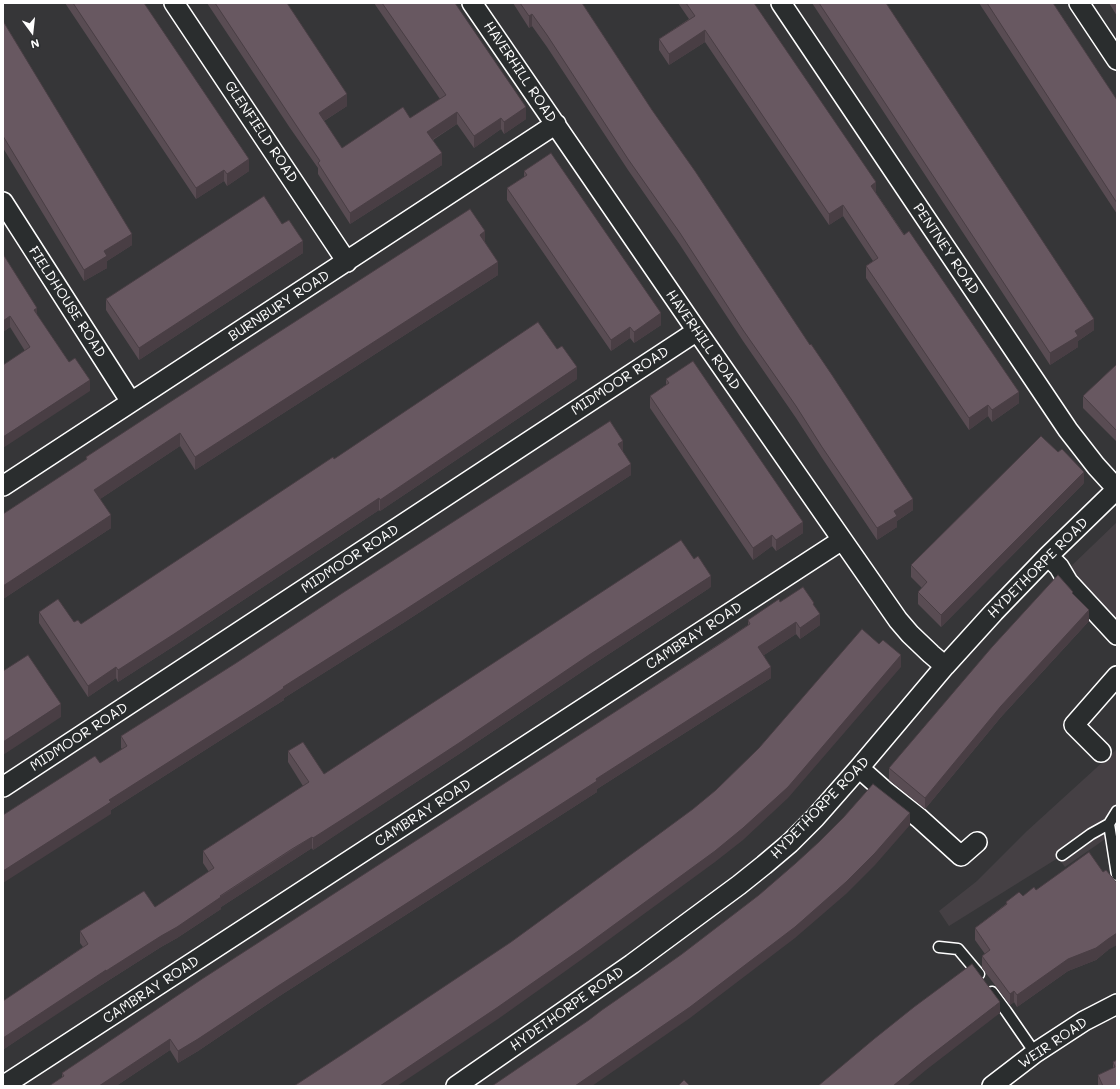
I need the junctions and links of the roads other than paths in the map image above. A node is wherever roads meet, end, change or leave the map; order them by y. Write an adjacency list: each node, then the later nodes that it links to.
1 (174, 3): 8 (street, GLENFIELD ROAD)
2 (472, 3): 6 (street, HAVERHILL ROAD)
3 (781, 3): 12 (street, PENTNEY ROAD)
4 (1079, 3): 5 (street)
5 (1117, 60)
6 (556, 124): 8 (street, BURNBURY ROAD); 9 (street, HAVERHILL ROAD)
7 (3, 202): 10 (street, FIELDHOUSE ROAD)
8 (347, 262): 10 (street, BURNBURY ROAD)
9 (696, 331): 13 (street, HAVERHILL ROAD); 20 (street, MIDMOOR ROAD)
10 (131, 402): 11 (street, BURNBURY ROAD)
11 (3, 486)
12 (1117, 489): 14 (street, HYDETHORPE ROAD)
13 (842, 540): 16 (street, HAVERHILL ROAD); 29 (street, CAMBRAY ROAD)
14 (1048, 556): 15 (street); 16 (street, HYDETHORPE ROAD)
15 (1117, 635)
16 (945, 666): 19 (street, HYDETHORPE ROAD)
17 (1117, 676): 18 (street)
18 (1102, 752)
19 (860, 768): 23 (street); 30 (street, HYDETHORPE ROAD)
20 (3, 787)
21 (1117, 812): 22 (lane)
22 (1108, 824): 24 (lane); 25 (lane)
23 (977, 842)
24 (1062, 855)
25 (1117, 875)
26 (939, 947): 28 (lane)
27 (1117, 1004): 28 (street, WEIR ROAD)
28 (1035, 1054): 31 (street, WEIR ROAD)
29 (3, 1086)
30 (456, 1086)
31 (992, 1086)

